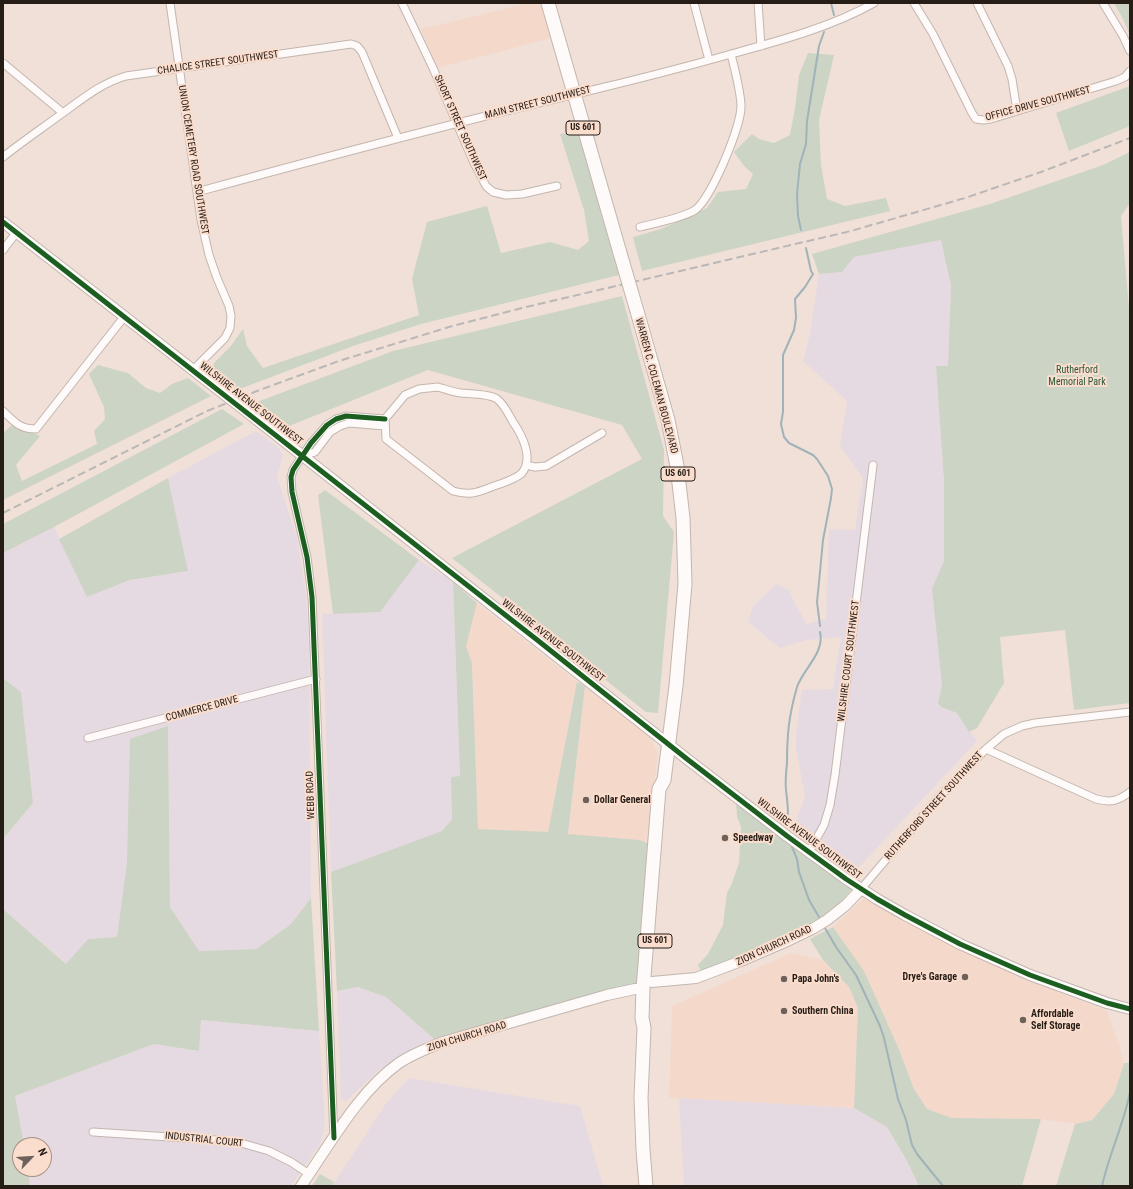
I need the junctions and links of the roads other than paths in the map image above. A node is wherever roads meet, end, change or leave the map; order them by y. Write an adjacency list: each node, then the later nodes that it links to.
1 (170, 3): 15 (street, UNION CEMETERY ROAD SOUTHWEST)
2 (402, 3): 20 (street, SHORT STREET SOUTHWEST)
3 (548, 3): 17 (highway, WARREN C. COLEMAN BOULEVARD / US 601)
4 (694, 3): 13 (street)
5 (758, 3): 10 (street)
6 (874, 3): 10 (street, MAIN STREET SOUTHWEST)
7 (914, 3): 18 (street, OFFICE DRIVE SOUTHWEST)
8 (977, 3): 18 (street)
9 (1103, 3): 11 (street)
10 (761, 46): 12 (street, MAIN STREET SOUTHWEST)
11 (1130, 51)
12 (731, 54): 13 (street, MAIN STREET SOUTHWEST); 26 (street)
13 (709, 60): 17 (street, MAIN STREET SOUTHWEST)
14 (3, 63): 19 (street)
15 (180, 69): 19 (street, CHALICE STREET SOUTHWEST); 21 (street, CHALICE STREET SOUTHWEST); 24 (street, UNION CEMETERY ROAD SOUTHWEST)
16 (1130, 71): 18 (street, OFFICE DRIVE SOUTHWEST)
17 (573, 95): 20 (street, MAIN STREET SOUTHWEST); 41 (highway, WARREN C. COLEMAN BOULEVARD / US 601, bridge)
18 (1018, 111)
19 (63, 113): 22 (street, CHALICE STREET SOUTHWEST)
20 (456, 123): 21 (street, MAIN STREET SOUTHWEST); 23 (street, SHORT STREET SOUTHWEST)
21 (398, 138): 24 (street, MAIN STREET SOUTHWEST)
22 (3, 157)
23 (556, 186)
24 (197, 192): 30 (street, UNION CEMETERY ROAD SOUTHWEST)
25 (3, 222): 27 (street, WILSHIRE AVENUE SOUTHWEST)
26 (640, 227)
27 (16, 233): 28 (street); 29 (street, WILSHIRE AVENUE SOUTHWEST)
28 (3, 250)
29 (124, 317): 30 (street, WILSHIRE AVENUE SOUTHWEST); 31 (street)
30 (193, 370): 35 (street, WILSHIRE AVENUE SOUTHWEST, bridge)
31 (3, 411)
32 (385, 419): 33 (street); 35 (street, WEBB ROAD); 36 (street)
33 (385, 426): 35 (street); 36 (street)
34 (602, 433): 36 (street)
35 (303, 456): 38 (street, WEBB ROAD); 41 (street, WILSHIRE AVENUE SOUTHWEST)
36 (526, 465)
37 (873, 465): 44 (street, WILSHIRE COURT SOUTHWEST)
38 (316, 679): 40 (street, COMMERCE DRIVE); 49 (street, WEBB ROAD)
39 (1130, 712): 42 (street, RUTHERFORD STREET SOUTHWEST)
40 (88, 738)
41 (669, 745): 44 (street, WILSHIRE AVENUE SOUTHWEST); 46 (highway, WARREN C. COLEMAN BOULEVARD / US 601)
42 (986, 750): 43 (street); 45 (street, RUTHERFORD STREET SOUTHWEST)
43 (1130, 792)
44 (809, 852): 45 (street, WILSHIRE AVENUE SOUTHWEST)
45 (861, 889): 46 (street, ZION CHURCH ROAD); 47 (street, WILSHIRE AVENUE SOUTHWEST)
46 (647, 986): 49 (street, ZION CHURCH ROAD); 52 (highway, WARREN C. COLEMAN BOULEVARD / US 601)
47 (1130, 1009)
48 (93, 1132): 50 (street, INDUSTRIAL COURT)
49 (334, 1138): 50 (street, ZION CHURCH ROAD)
50 (309, 1174): 51 (street, ZION CHURCH ROAD)
51 (301, 1186)
52 (646, 1186)

